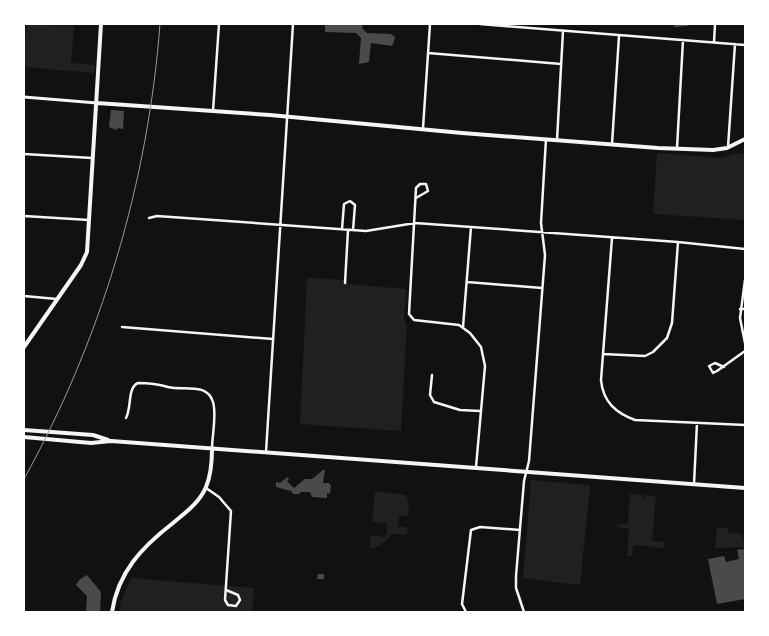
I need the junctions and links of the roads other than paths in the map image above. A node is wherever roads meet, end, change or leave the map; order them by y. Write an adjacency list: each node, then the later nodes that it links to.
1 (101, 24): 16 (main road)
2 (219, 24): 17 (street)
3 (293, 24): 18 (street)
4 (430, 24): 13 (street)
5 (480, 24): 7 (street)
6 (716, 24): 10 (street)
7 (563, 31): 8 (street); 14 (street)
8 (619, 36): 9 (street); 23 (street)
9 (683, 40): 10 (street); 24 (street)
10 (714, 42): 11 (street)
11 (734, 44): 12 (street); 25 (street)
12 (745, 45)
13 (428, 53): 14 (street); 19 (street)
14 (561, 64): 22 (street)
15 (24, 97): 16 (street)
16 (97, 103): 17 (main road); 27 (main road)
17 (213, 111): 18 (main road)
18 (286, 116): 19 (main road); 33 (street)
19 (423, 128): 20 (main road)
20 (546, 139): 22 (main road); 38 (street)
21 (745, 139): 25 (main road)
22 (557, 140): 23 (main road)
23 (612, 144): 24 (main road)
24 (676, 148): 25 (main road)
25 (728, 148)
26 (24, 154): 27 (street)
27 (93, 158): 31 (main road)
28 (416, 198): 28 (street); 32 (street)
29 (24, 216): 31 (street)
30 (149, 218): 33 (street)
31 (89, 220): 47 (main road)
32 (414, 223): 34 (street); 37 (street); 51 (street)
33 (279, 226): 35 (street); 52 (street)
34 (471, 228): 38 (street); 43 (street)
35 (342, 229): 36 (street); 37 (street)
36 (348, 230): 37 (street); 44 (street)
37 (354, 230)
38 (542, 232): 39 (street); 45 (street)
39 (612, 238): 40 (street); 56 (street)
40 (678, 242): 41 (street); 56 (street)
41 (745, 249)
42 (745, 280): 48 (street)
43 (467, 282): 45 (street); 51 (street)
44 (345, 283)
45 (543, 288): 69 (street)
46 (24, 296): 47 (street)
47 (57, 300): 54 (main road)
48 (740, 309): 49 (street); 53 (street)
49 (745, 309)
50 (122, 327): 52 (street)
51 (463, 327): 59 (street)
52 (274, 339): 67 (street)
53 (745, 343)
54 (24, 347)
55 (745, 351): 57 (street)
56 (603, 354): 61 (street)
57 (724, 367): 57 (street)
58 (432, 375): 59 (street)
59 (480, 411): 68 (street)
60 (126, 418): 66 (street)
61 (697, 423): 62 (street); 70 (street)
62 (745, 424)
63 (24, 430): 65 (main road)
64 (24, 437): 65 (main road)
65 (111, 441): 66 (main road)
66 (212, 449): 67 (main road); 71 (main road)
67 (266, 452): 68 (main road)
68 (476, 467): 69 (main road)
69 (526, 471): 70 (main road); 73 (street)
70 (694, 484): 72 (main road)
71 (206, 488): 74 (street); 75 (main road)
72 (745, 488)
73 (520, 530): 76 (street); 77 (street)
74 (226, 590): 74 (street)
75 (112, 612)
76 (466, 612)
77 (522, 612)

